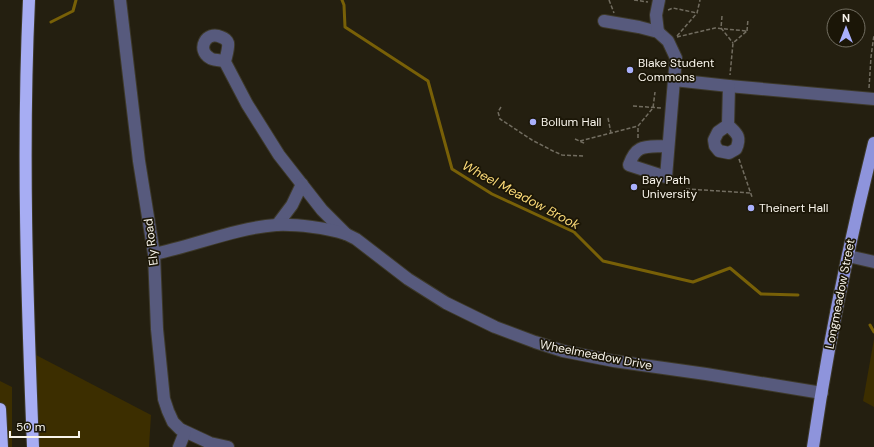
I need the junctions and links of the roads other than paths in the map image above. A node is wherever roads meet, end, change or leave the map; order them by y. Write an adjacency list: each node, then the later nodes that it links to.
1 (29, 0): 23 (highway)
2 (120, 0): 16 (street, Ely Road)
3 (658, 6): 5 (street)
4 (604, 21): 5 (street)
5 (658, 32): 7 (street)
6 (225, 62): 13 (street, Wheelmeadow Drive)
7 (674, 80): 8 (street); 12 (street)
8 (729, 86): 9 (street); 10 (street)
9 (872, 96)
10 (728, 125): 10 (street)
11 (874, 143): 17 (main road, Longmeadow Street)
12 (668, 144)
13 (302, 184): 14 (street); 15 (street, Wheelmeadow Drive)
14 (277, 225): 15 (street); 16 (street)
15 (346, 234): 19 (street, Wheelmeadow Drive)
16 (154, 254): 21 (street, Ely Road)
17 (848, 256): 18 (street); 19 (main road, Longmeadow Street)
18 (874, 262)
19 (822, 393): 26 (main road, Longmeadow Street)
20 (0, 410): 22 (highway)
21 (185, 432): 24 (street); 25 (street, Ely Road)
22 (2, 447)
23 (33, 447)
24 (180, 447)
25 (228, 447)
26 (814, 447)

